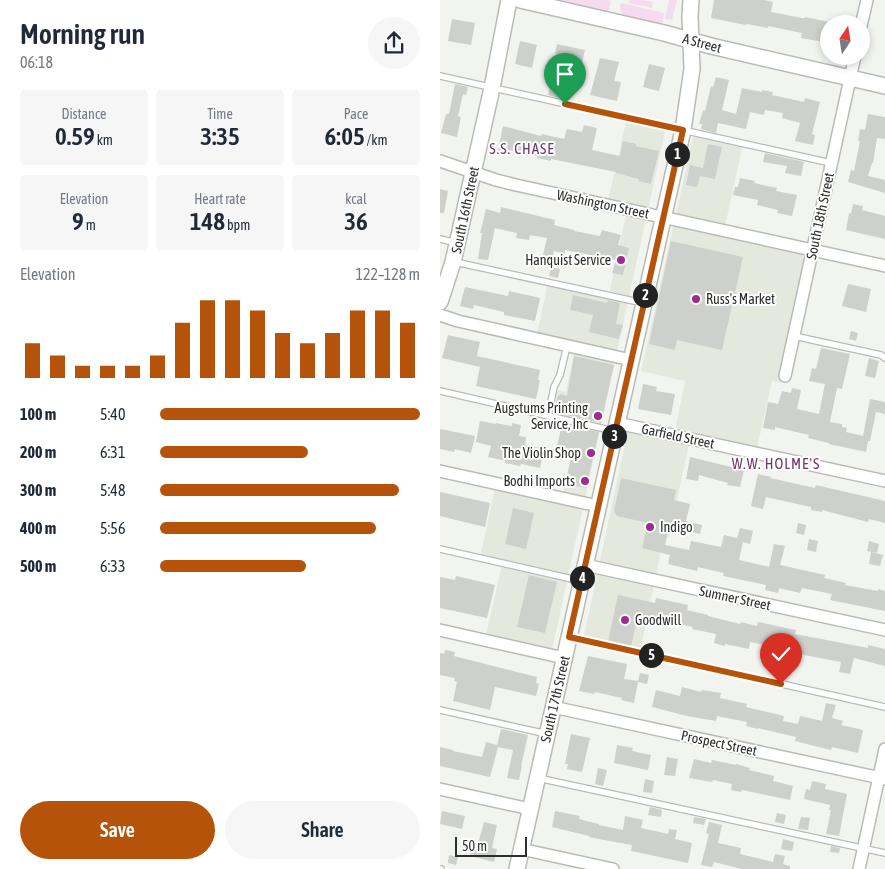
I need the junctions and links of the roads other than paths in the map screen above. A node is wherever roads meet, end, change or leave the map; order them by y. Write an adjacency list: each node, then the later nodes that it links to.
1 (509, 0): 11 (main road, South 16th Street)
2 (520, 0): 6 (main road, A Street)
3 (690, 0): 6 (main road, South 17th Street)
4 (867, 0): 5 (street)
5 (864, 15)
6 (691, 41): 9 (main road, A Street); 12 (main road, South 17th Street)
7 (853, 65): 9 (street, South 18th Street)
8 (440, 76): 11 (lane)
9 (850, 78): 10 (main road, A Street); 14 (street, South 18th Street)
10 (885, 86)
11 (492, 88): 12 (lane); 15 (main road, South 16th Street)
12 (683, 130): 14 (lane); 16 (main road, South 17th Street)
13 (440, 161): 15 (street, Washington Street)
14 (831, 162): 19 (street, South 18th Street)
15 (473, 172): 16 (street, Washington Street); 18 (main road, South 16th Street)
16 (663, 217): 19 (street, Washington Street); 23 (main road, South 17th Street)
17 (440, 239): 18 (lane)
18 (458, 243): 20 (main road, South 16th Street)
19 (813, 250): 21 (street, Washington Street); 25 (street, South 18th Street)
20 (453, 262): 22 (main road, South 16th Street); 23 (lane)
21 (885, 266)
22 (440, 302)
23 (643, 303): 28 (main road, South 17th Street)
24 (440, 315): 26 (street)
25 (794, 336): 27 (lane); 29 (street, South 18th Street)
26 (567, 346): 28 (street); 31 (lane)
27 (885, 358)
28 (631, 360): 32 (main road, South 17th Street)
29 (785, 376)
30 (440, 391): 31 (lane)
31 (548, 416): 32 (lane)
32 (616, 427): 34 (street, Garfield Street); 35 (main road, South 17th Street)
33 (440, 471): 35 (street)
34 (885, 481)
35 (598, 506): 37 (main road, South 17th Street)
36 (440, 549): 38 (lane)
37 (585, 565): 38 (main road, South 17th Street); 40 (street, Sumner Street)
38 (581, 581): 41 (main road, South 17th Street)
39 (440, 630): 42 (street)
40 (885, 630)
41 (569, 637): 42 (main road, South 17th Street); 44 (lane)
42 (564, 658): 43 (main road, South 17th Street)
43 (553, 707): 46 (main road, South 17th Street); 49 (street, Prospect Street)
44 (885, 707)
45 (440, 710): 46 (lane)
46 (547, 734): 48 (main road, South 17th Street)
47 (885, 749): 49 (street)
48 (537, 778): 51 (main road, South 17th Street); 52 (lane)
49 (882, 778): 52 (street)
50 (440, 789): 51 (street)
51 (530, 809): 53 (main road, South 17th Street)
52 (863, 848): 54 (lane); 57 (street)
53 (521, 850): 55 (main road, South 17th Street); 56 (street)
54 (885, 853)
55 (517, 869)
56 (613, 869)
57 (858, 869)

